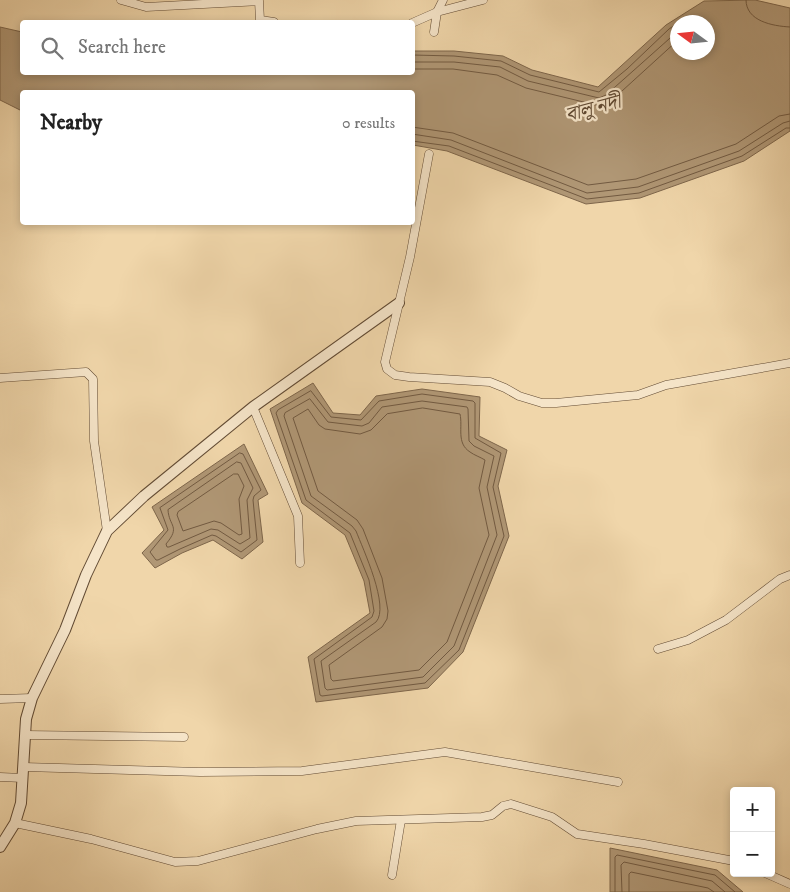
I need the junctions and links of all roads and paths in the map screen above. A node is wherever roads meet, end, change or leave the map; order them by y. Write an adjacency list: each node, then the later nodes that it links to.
1 (121, 0): 5 (street)
2 (443, 0): 4 (street)
3 (482, 0): 4 (street)
4 (437, 12): 6 (street); 7 (street)
5 (260, 20)
6 (415, 22)
7 (434, 32)
8 (429, 154): 9 (street)
9 (399, 303): 10 (street); 12 (street)
10 (790, 363)
11 (0, 378): 13 (street)
12 (253, 407): 13 (street); 14 (street)
13 (107, 531): 18 (street)
14 (300, 563)
15 (790, 575): 16 (street)
16 (658, 648)
17 (0, 698): 18 (street)
18 (32, 698): 19 (street)
19 (25, 735): 20 (street); 21 (street)
20 (184, 737)
21 (24, 767): 23 (street); 24 (street)
22 (0, 778): 23 (street)
23 (23, 778): 26 (street)
24 (618, 782)
25 (400, 820): 26 (street); 28 (street); 29 (street)
26 (15, 824): 27 (street)
27 (0, 847)
28 (730, 860)
29 (392, 875)
30 (774, 877): 31 (street)
31 (790, 884)

